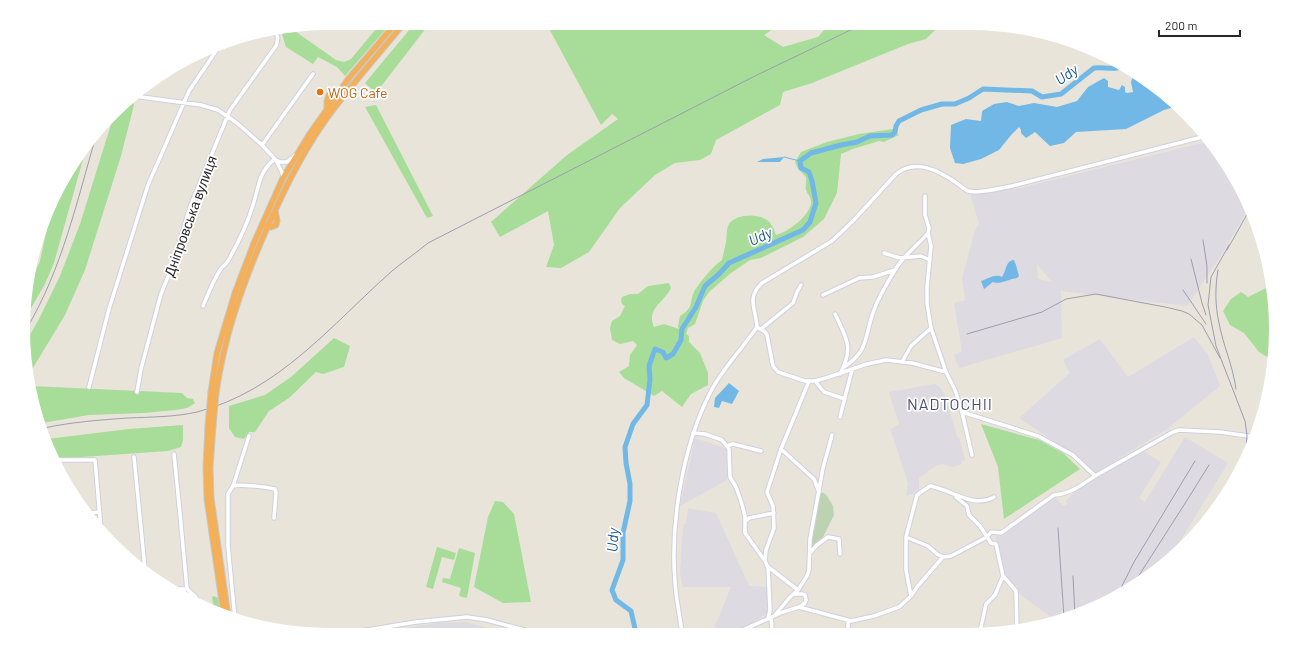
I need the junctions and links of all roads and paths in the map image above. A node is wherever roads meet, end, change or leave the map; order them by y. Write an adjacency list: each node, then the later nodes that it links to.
1 (390, 30): 6 (highway)
2 (398, 30): 9 (highway)
3 (277, 35): 10 (street, Дніпровська вулиця)
4 (214, 53): 8 (street)
5 (313, 74): 12 (street)
6 (338, 95): 9 (highway); 13 (highway)
7 (141, 97): 8 (street)
8 (185, 102): 10 (street); 37 (street)
9 (338, 103): 18 (highway)
10 (228, 116): 12 (street); 38 (street, Дніпровська вулиця)
11 (1200, 138): 28 (street)
12 (262, 145): 14 (street)
13 (297, 153): 14 (street); 15 (highway)
14 (275, 159): 15 (street); 26 (street)
15 (283, 178): 17 (highway)
16 (925, 196): 19 (street)
17 (263, 222): 18 (highway); 39 (highway)
18 (268, 226): 39 (highway)
19 (928, 233): 21 (street); 22 (street)
20 (884, 253): 21 (street)
21 (904, 258): 22 (street); 23 (street)
22 (930, 260): 29 (street)
23 (895, 270): 25 (street); 31 (street)
24 (801, 285): 28 (street)
25 (823, 295)
26 (203, 306)
27 (835, 314): 31 (street)
28 (759, 328): 35 (street); 44 (street)
29 (931, 328): 30 (street); 33 (street)
30 (902, 362): 32 (street); 33 (street)
31 (844, 367): 34 (street)
32 (852, 370): 34 (street); 40 (street)
33 (946, 372): 41 (street)
34 (840, 374): 36 (street)
35 (809, 381): 36 (street); 49 (street)
36 (815, 381): 40 (street)
37 (89, 387)
38 (137, 392)
39 (214, 392): 43 (highway, bridge)
40 (845, 399): 42 (street)
41 (962, 412): 52 (street); 55 (street)
42 (840, 417)
43 (211, 426): 82 (highway); 83 (highway)
44 (692, 433): 48 (street); 92 (street)
45 (832, 435): 57 (street)
46 (1249, 435): 55 (street)
47 (249, 436): 56 (street)
48 (727, 446): 50 (street); 65 (street)
49 (781, 449): 57 (street); 62 (street)
50 (761, 451)
51 (174, 454): 76 (street)
52 (972, 455)
53 (134, 457): 72 (street)
54 (61, 460): 60 (street)
55 (1095, 476): 67 (street)
56 (232, 486): 63 (street); 84 (street)
57 (819, 493): 68 (street)
58 (954, 495): 59 (street); 66 (street); 67 (street)
59 (994, 497)
60 (98, 512): 61 (street); 64 (street)
61 (93, 513)
62 (774, 513): 65 (street); 71 (street)
63 (274, 518)
64 (99, 520)
65 (745, 521): 71 (street)
66 (906, 537): 70 (street); 80 (street)
67 (987, 537): 70 (street); 74 (street)
68 (810, 553): 69 (street); 77 (street)
69 (840, 554)
70 (943, 557): 80 (street)
71 (765, 561): 73 (street)
72 (145, 564)
73 (768, 566): 77 (street); 86 (street)
74 (1003, 576): 88 (street); 89 (street)
75 (181, 589): 76 (street)
76 (187, 589): 79 (street)
77 (798, 590): 78 (street)
78 (795, 594): 81 (street); 85 (street)
79 (195, 596)
80 (911, 596): 87 (street)
81 (799, 607): 85 (street); 87 (street)
82 (223, 608)
83 (227, 610)
84 (234, 612)
85 (775, 615): 86 (street)
86 (769, 619): 93 (street); 94 (street)
87 (848, 621): 95 (street)
88 (1017, 624)
89 (981, 627)
90 (379, 628): 91 (street)
91 (516, 628)
92 (681, 628)
93 (748, 628)
94 (772, 628)
95 (848, 628)

